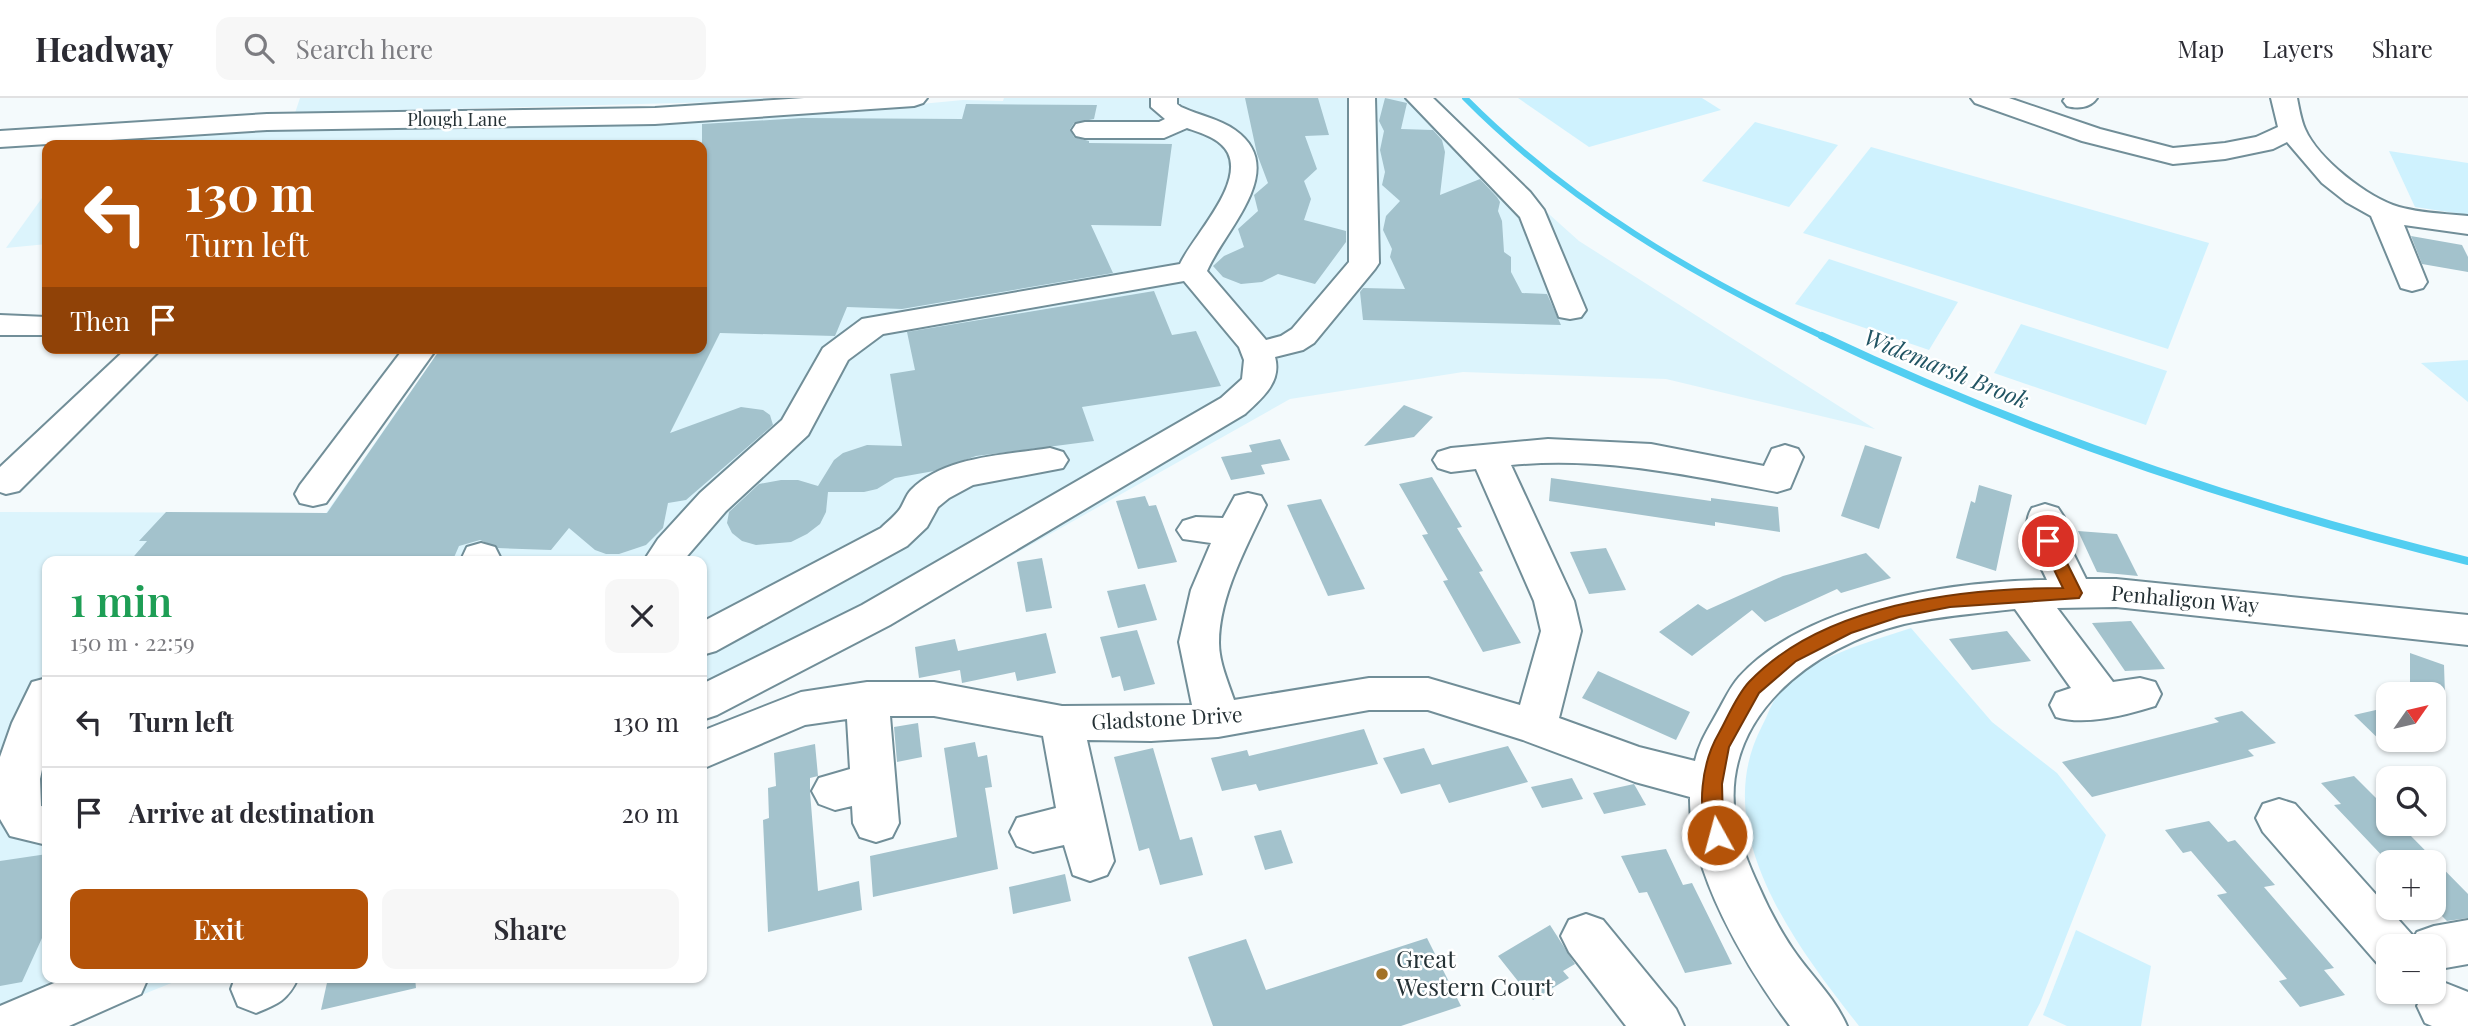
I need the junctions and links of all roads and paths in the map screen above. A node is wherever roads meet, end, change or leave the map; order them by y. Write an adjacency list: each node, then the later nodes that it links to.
1 (345, 98): 9 (street)
2 (914, 98): 8 (street, Plough Lane)
3 (1362, 98): 30 (street)
4 (1419, 98): 27 (street)
5 (2044, 98): 7 (street)
6 (2284, 98): 19 (street)
7 (2079, 99)
8 (875, 100): 11 (street, Plough Lane)
9 (311, 101): 16 (street)
10 (1997, 101): 19 (street)
11 (803, 103): 12 (street, Plough Lane)
12 (580, 108): 14 (street, Plough Lane)
13 (1174, 108): 18 (street); 25 (street)
14 (510, 109): 15 (street, Plough Lane)
15 (446, 120): 16 (street, Plough Lane); 22 (street)
16 (281, 122): 17 (street, Plough Lane)
17 (206, 125): 20 (street, Plough Lane); 21 (street)
18 (1085, 130)
19 (2292, 130): 23 (street)
20 (0, 139)
21 (192, 140)
22 (427, 140)
23 (2384, 212): 24 (street); 26 (street)
24 (2468, 225)
25 (1192, 271): 30 (street); 39 (street)
26 (2412, 282)
27 (1570, 310)
28 (0, 325): 29 (street)
29 (42, 326)
30 (1256, 352): 45 (street)
31 (140, 354): 35 (street)
32 (417, 354): 36 (street)
33 (1785, 457): 50 (street)
34 (1049, 460): 43 (street)
35 (6, 482)
36 (313, 494)
37 (2045, 517): 40 (street)
38 (1226, 522): 48 (street)
39 (666, 556)
40 (2073, 593): 41 (street, Penhaligon Way); 42 (street, Penhaligon Way)
41 (2025, 594): 46 (street); 52 (street, Penhaligon Way)
42 (2468, 630)
43 (707, 637)
44 (867, 699): 49 (street, Gladstone Drive); 51 (street, Gladstone Drive); 53 (street)
45 (707, 700)
46 (2105, 700)
47 (42, 704): 55 (street)
48 (1218, 720): 49 (street, Gladstone Drive); 50 (street, Gladstone Drive)
49 (1062, 723): 56 (street)
50 (1535, 727): 52 (street, Gladstone Drive)
51 (707, 748)
52 (1713, 784): 64 (street, Penhaligon Way)
53 (861, 799)
54 (2279, 818): 57 (street)
55 (42, 825)
56 (1033, 832)
57 (2382, 934)
58 (1586, 936): 63 (street)
59 (2468, 942): 60 (street)
60 (2446, 946)
61 (111, 983): 62 (street)
62 (12, 1026)
63 (1658, 1026)
64 (1821, 1026)

